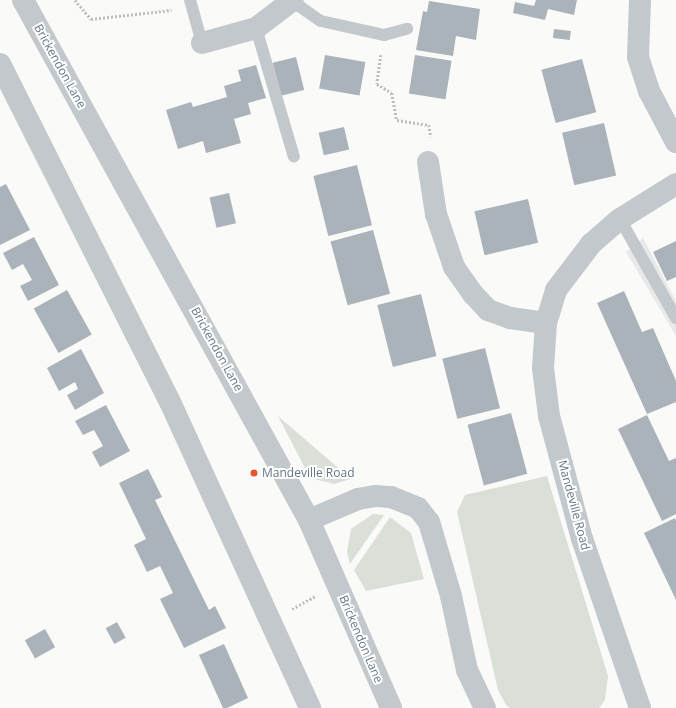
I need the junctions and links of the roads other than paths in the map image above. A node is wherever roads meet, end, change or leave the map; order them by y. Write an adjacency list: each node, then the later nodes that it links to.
1 (24, 0): 16 (street, Brickendon Lane)
2 (640, 0): 9 (street)
3 (293, 1): 5 (street); 6 (lane)
4 (191, 3): 7 (lane)
5 (256, 28): 7 (street); 10 (lane)
6 (407, 28)
7 (202, 43)
8 (0, 64): 17 (street)
9 (676, 142)
10 (294, 157)
11 (428, 162): 15 (street)
12 (676, 184): 13 (street, Mandeville Road)
13 (620, 219): 14 (lane); 15 (street, Mandeville Road)
14 (676, 318)
15 (546, 323): 20 (street, Mandeville Road)
16 (309, 520): 18 (street, Brickendon Lane); 19 (street)
17 (310, 708)
18 (391, 708)
19 (485, 708)
20 (640, 708)

